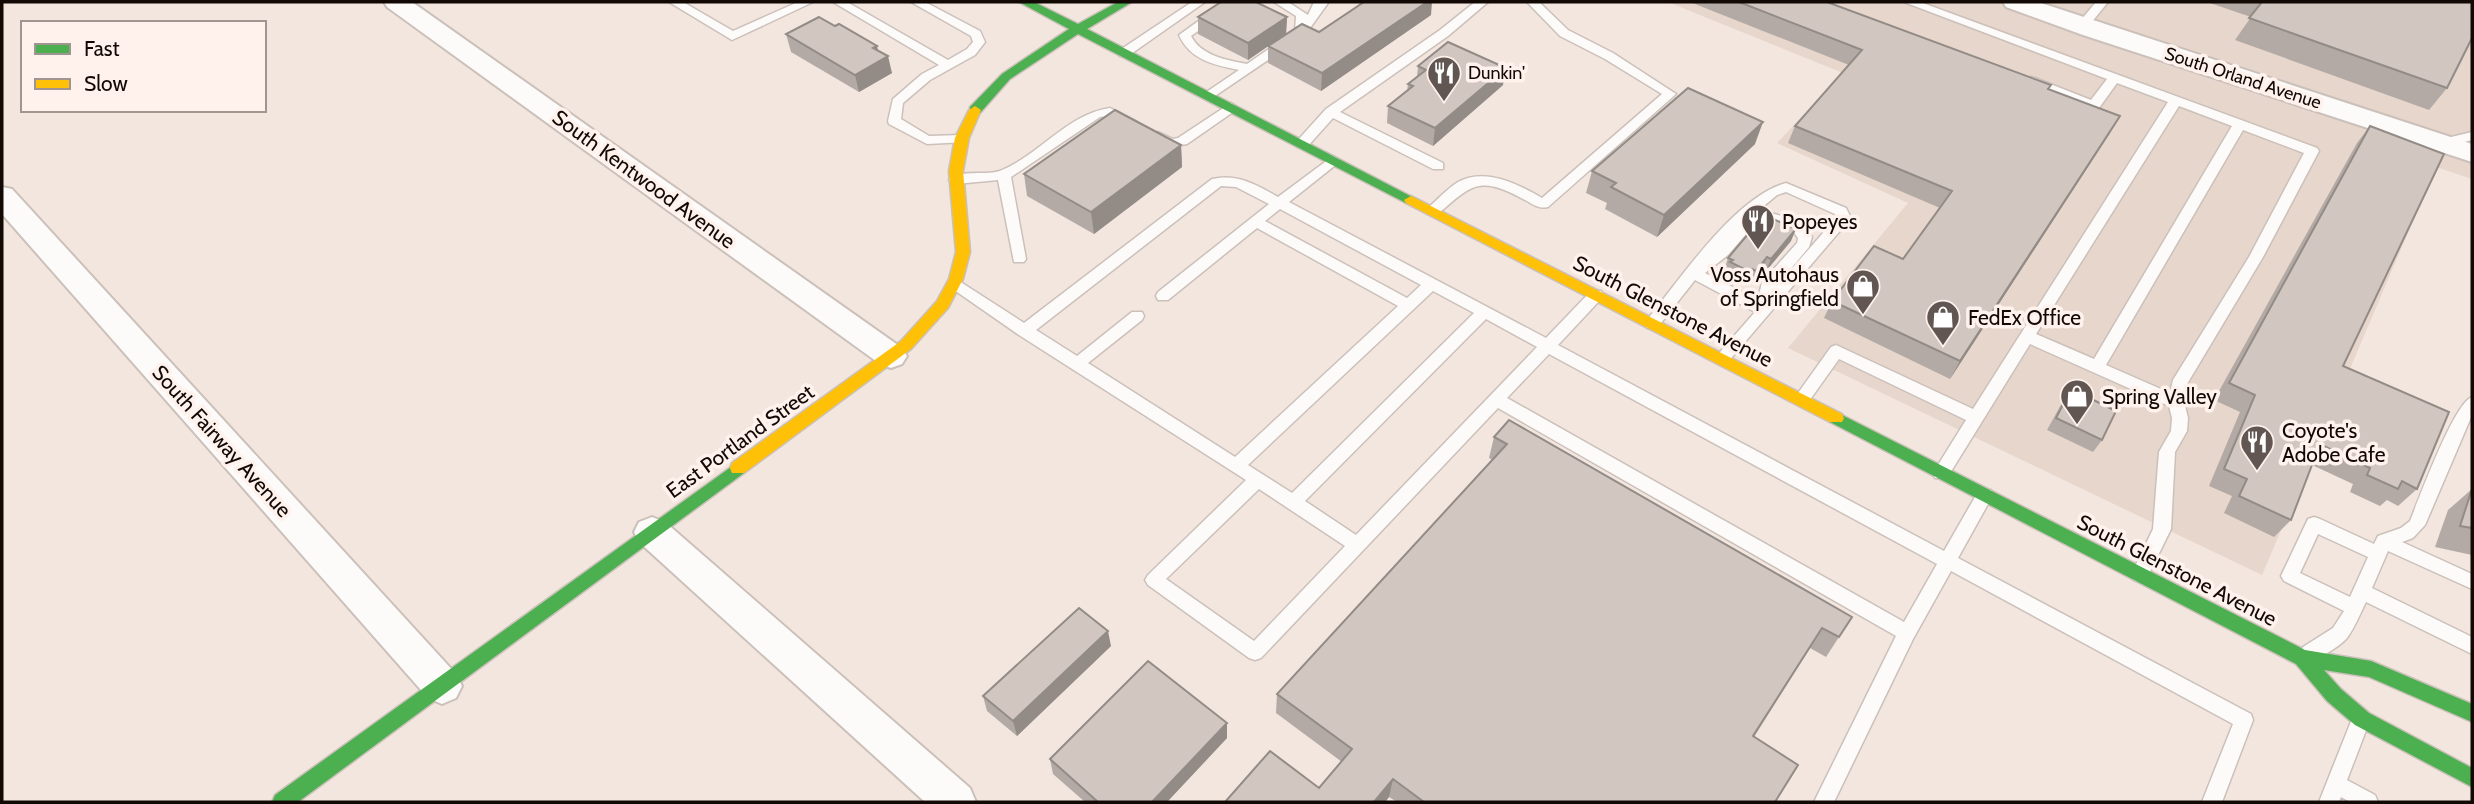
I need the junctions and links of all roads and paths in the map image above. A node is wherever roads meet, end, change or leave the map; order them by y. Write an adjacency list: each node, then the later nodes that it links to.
1 (396, 2): 59 (street, South Kentwood Avenue)
2 (675, 2): 3 (lane)
3 (807, 2)
4 (839, 2): 23 (lane)
5 (1025, 2): 19 (main road, South Glenstone Avenue)
6 (1126, 2): 19 (main road, East Portland Street)
7 (1199, 2): 17 (lane)
8 (1233, 2): 21 (lane)
9 (1280, 2): 20 (lane)
10 (1320, 2): 20 (lane)
11 (1482, 2): 30 (lane)
12 (1533, 2): 43 (lane)
13 (1910, 2): 26 (lane)
14 (2102, 2): 18 (lane)
15 (2022, 3): 18 (street, South Orland Avenue)
16 (911, 4): 23 (lane)
17 (1177, 16): 21 (lane); 22 (lane)
18 (2082, 26): 34 (street, South Orland Avenue)
19 (1079, 30): 22 (main road, South Glenstone Avenue); 33 (main road, East Portland Street)
20 (1301, 32): 24 (lane)
21 (1185, 35): 24 (lane)
22 (1124, 52): 27 (main road, South Glenstone Avenue)
23 (948, 65): 33 (lane)
24 (1250, 68): 27 (lane)
25 (2016, 75): 26 (lane)
26 (2114, 78): 28 (lane)
27 (1209, 96): 29 (main road, South Glenstone Avenue)
28 (2175, 102): 31 (lane); 57 (lane)
29 (1231, 107): 35 (main road, South Glenstone Avenue); 39 (lane)
30 (1331, 112): 35 (lane); 38 (lane)
31 (2239, 125): 62 (lane); 65 (lane)
32 (2472, 136): 34 (lane)
33 (961, 139): 40 (main road, East Portland Street)
34 (2444, 143): 36 (street, South Orland Avenue)
35 (1301, 144): 37 (main road, South Glenstone Avenue)
36 (2472, 153)
37 (1333, 160): 42 (lane); 43 (main road, South Glenstone Avenue)
38 (1438, 166)
39 (1004, 175): 40 (lane); 45 (lane)
40 (956, 180): 48 (main road, East Portland Street)
41 (2, 196): 83 (street, South Fairway Avenue)
42 (1279, 203): 44 (lane); 47 (lane); 56 (lane)
43 (1433, 211): 49 (main road, South Glenstone Avenue)
44 (1256, 222): 50 (lane); 51 (lane)
45 (1019, 259)
46 (1694, 274): 52 (lane); 52 (lane); 52 (lane); 55 (lane)
47 (1431, 284): 51 (lane); 53 (lane)
48 (954, 285): 56 (lane); 59 (main road, East Portland Street)
49 (1596, 295): 55 (main road, South Glenstone Avenue); 58 (lane)
50 (1163, 296)
51 (1408, 305): 68 (lane)
52 (1764, 310): 60 (lane)
53 (1484, 312): 58 (lane); 72 (lane)
54 (1137, 316): 61 (lane)
55 (1652, 324): 60 (main road, South Glenstone Avenue)
56 (1024, 331): 61 (lane)
57 (2029, 337): 62 (lane); 67 (lane)
58 (1548, 345): 63 (lane); 76 (lane)
59 (891, 356): 73 (main road, East Portland Street)
60 (1722, 359): 64 (main road, South Glenstone Avenue)
61 (1077, 364): 68 (lane)
62 (2097, 367): 65 (lane)
63 (1497, 400): 74 (lane); 80 (lane)
64 (1801, 400): 67 (lane); 69 (main road, South Glenstone Avenue)
65 (2176, 402): 77 (lane)
66 (2472, 403): 75 (lane)
67 (1977, 418): 69 (lane)
68 (1236, 466): 70 (lane)
69 (1941, 473): 71 (main road, South Glenstone Avenue)
70 (1257, 480): 72 (lane); 74 (lane)
71 (1985, 495): 76 (lane); 77 (main road, South Glenstone Avenue)
72 (1293, 502): 74 (lane)
73 (652, 532): 83 (main road, East Portland Street); 89 (street)
74 (1357, 545)
75 (2381, 548): 78 (lane); 79 (lane); 79 (lane)
76 (1948, 560): 80 (lane); 91 (lane)
77 (2140, 575): 82 (main road, South Glenstone Avenue)
78 (2472, 582)
79 (2358, 600): 81 (lane); 82 (lane)
80 (1907, 633): 90 (lane)
81 (2472, 646)
82 (2302, 658): 84 (main road, South Glenstone Avenue); 85 (main road, South Glenstone Avenue)
83 (442, 686): 88 (main road, East Portland Street)
84 (2472, 713)
85 (2362, 719): 86 (main road, South Glenstone Avenue); 87 (lane)
86 (2469, 785)
87 (2332, 793): 92 (lane)
88 (282, 802)
89 (956, 802)
90 (1824, 802)
91 (2212, 802)
92 (2368, 802)

